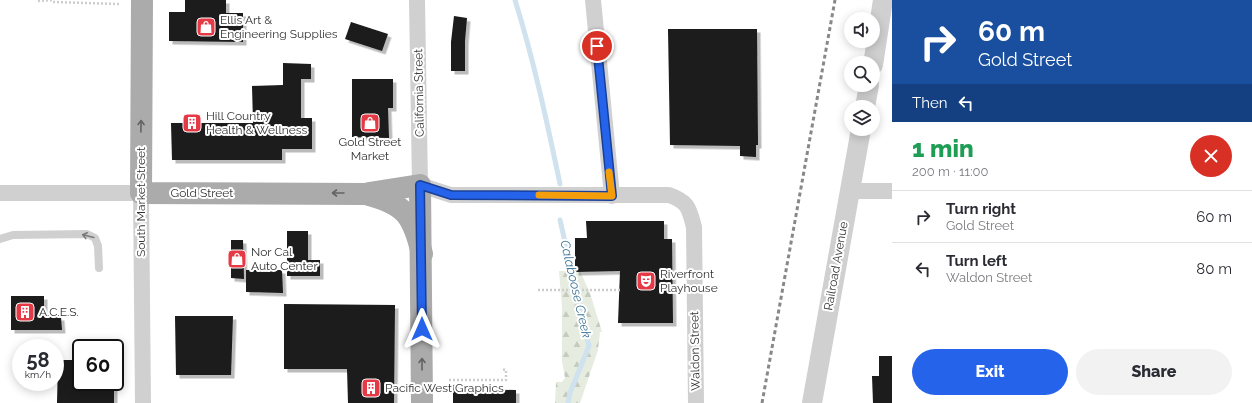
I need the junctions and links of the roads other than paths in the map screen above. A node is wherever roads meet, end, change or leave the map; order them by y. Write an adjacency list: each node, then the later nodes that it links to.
1 (142, 0): 11 (main road, South Market Street, one-way to 1)
2 (417, 0): 7 (street, California Street)
3 (593, 0): 13 (street)
4 (883, 0): 5 (street)
5 (874, 56)
6 (860, 136): 8 (street, Railroad Avenue)
7 (420, 185): 12 (main road); 13 (street); 16 (main road, California Street)
8 (850, 191): 9 (street); 21 (street, Railroad Avenue)
9 (892, 191)
10 (0, 193): 11 (street, Gold Street)
11 (141, 193): 12 (main road, Gold Street, one-way to 11); 18 (street, South Market Street)
12 (366, 194): 14 (main road, Gold Street)
13 (612, 196): 20 (street, Waldon Street)
14 (401, 208): 16 (main road, California Street)
15 (0, 239): 17 (lane, one-way to 15)
16 (422, 254): 19 (main road, California Street, one-way to 16)
17 (98, 268)
18 (143, 403)
19 (422, 403)
20 (696, 403)
21 (812, 403)

